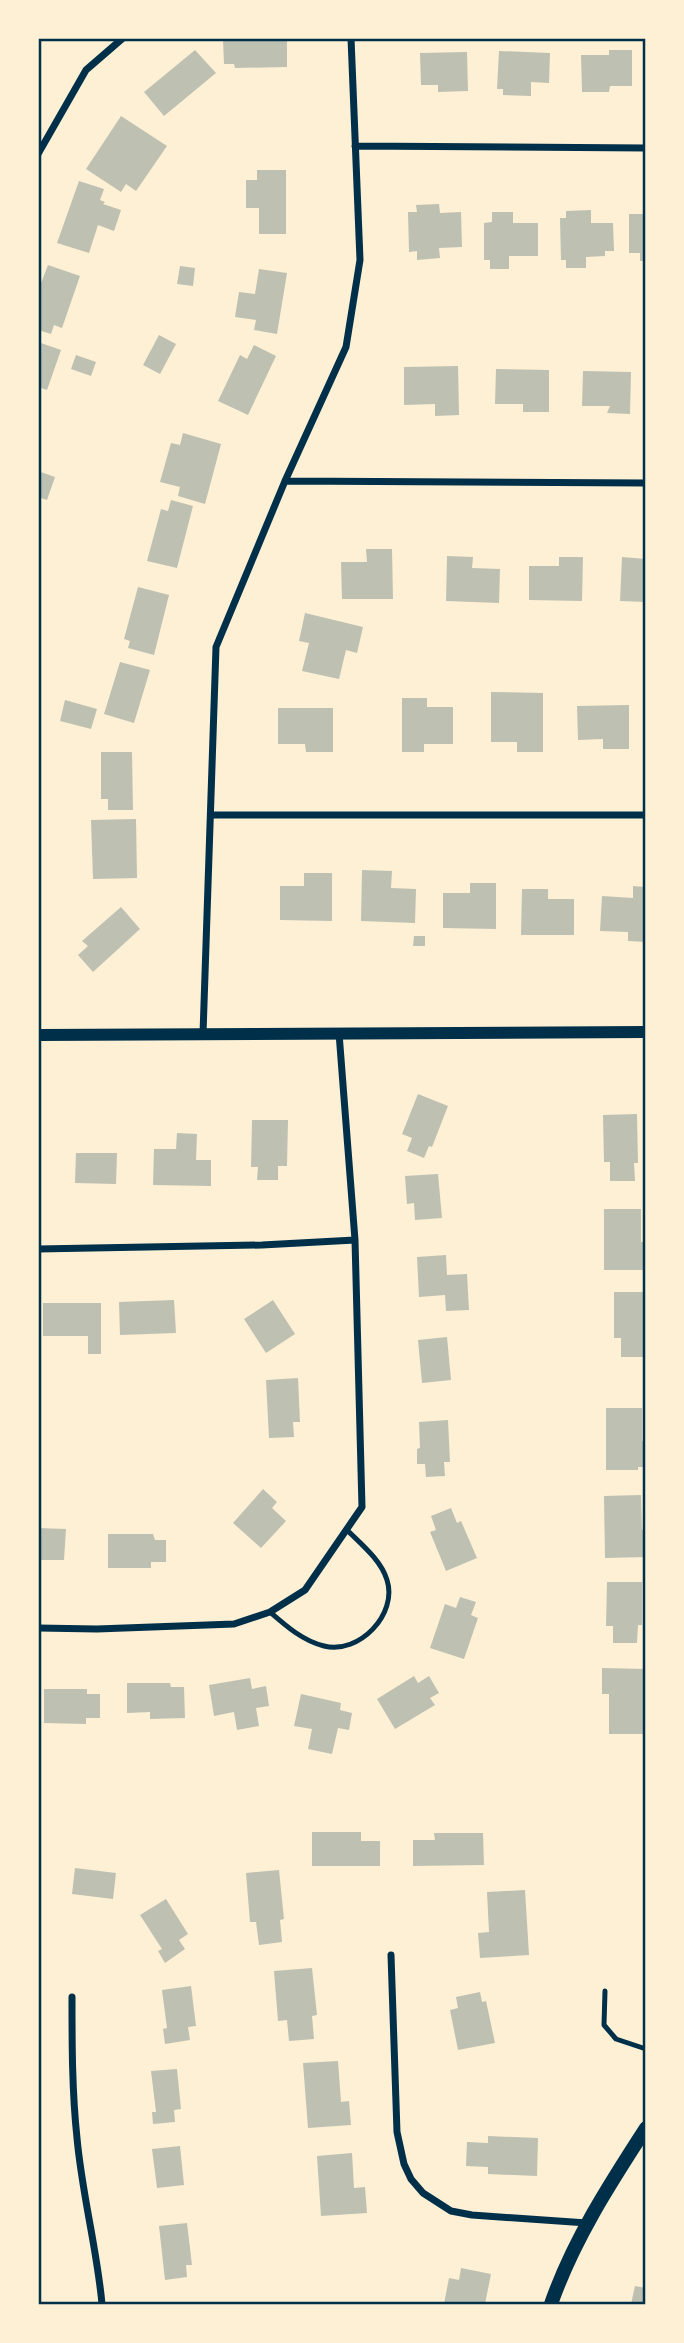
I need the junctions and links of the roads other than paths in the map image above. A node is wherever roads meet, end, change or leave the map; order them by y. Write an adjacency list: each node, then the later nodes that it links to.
1 (123, 38): 5 (street)
2 (351, 38): 3 (street)
3 (355, 146): 4 (street); 6 (street)
4 (646, 148)
5 (38, 154)
6 (285, 481): 7 (street); 8 (street)
7 (646, 483)
8 (211, 815): 9 (street); 12 (street)
9 (646, 815)
10 (646, 1031): 11 (street)
11 (338, 1033): 12 (street); 14 (street)
12 (203, 1034): 13 (street)
13 (38, 1035)
14 (355, 1240): 15 (street); 16 (street)
15 (38, 1249)
16 (346, 1530): 17 (street); 17 (lane)
17 (270, 1612): 18 (street)
18 (38, 1628)
19 (391, 1955): 24 (street)
20 (605, 1991): 22 (lane)
21 (72, 1997): 25 (street)
22 (646, 2049)
23 (646, 2128): 24 (main road)
24 (587, 2223): 26 (main road)
25 (102, 2305)
26 (551, 2305)

